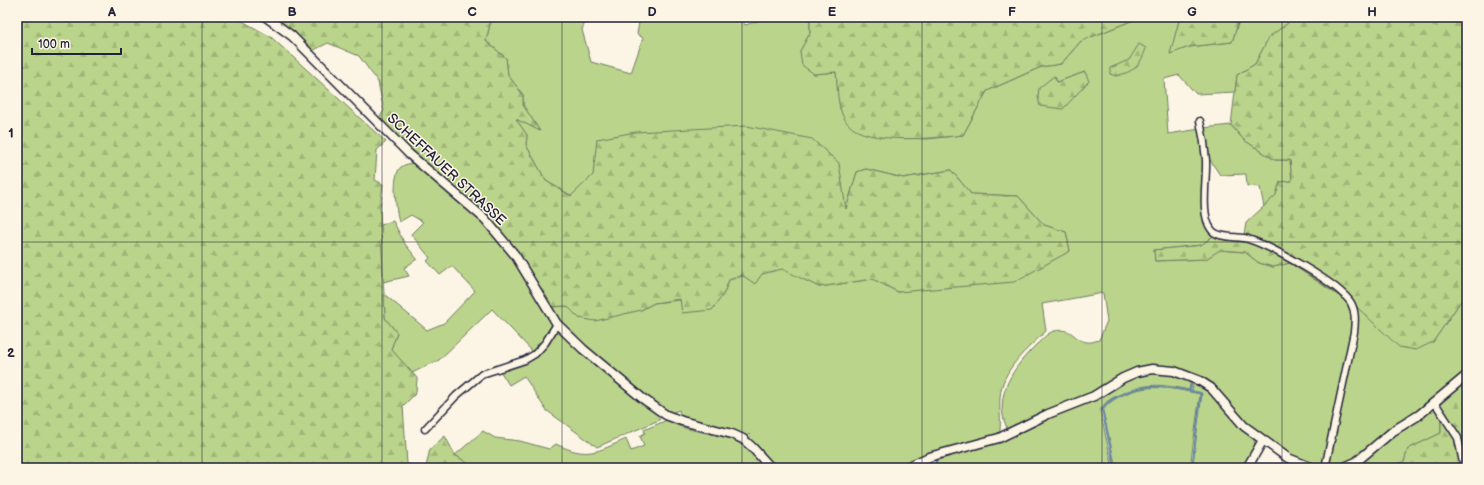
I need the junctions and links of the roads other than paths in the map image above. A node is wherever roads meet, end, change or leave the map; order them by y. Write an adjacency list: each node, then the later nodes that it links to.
1 (266, 17): 3 (street, SCHEFFAUER STRASSE)
2 (1200, 121): 12 (street)
3 (557, 324): 6 (street); 8 (street, SCHEFFAUER STRASSE)
4 (1467, 375): 5 (street)
5 (1435, 402): 13 (street); 14 (street)
6 (425, 430)
7 (1263, 440): 9 (street); 10 (street); 11 (street)
8 (770, 468)
9 (905, 468)
10 (1247, 468)
11 (1313, 468)
12 (1325, 468)
13 (1342, 468)
14 (1464, 468)

